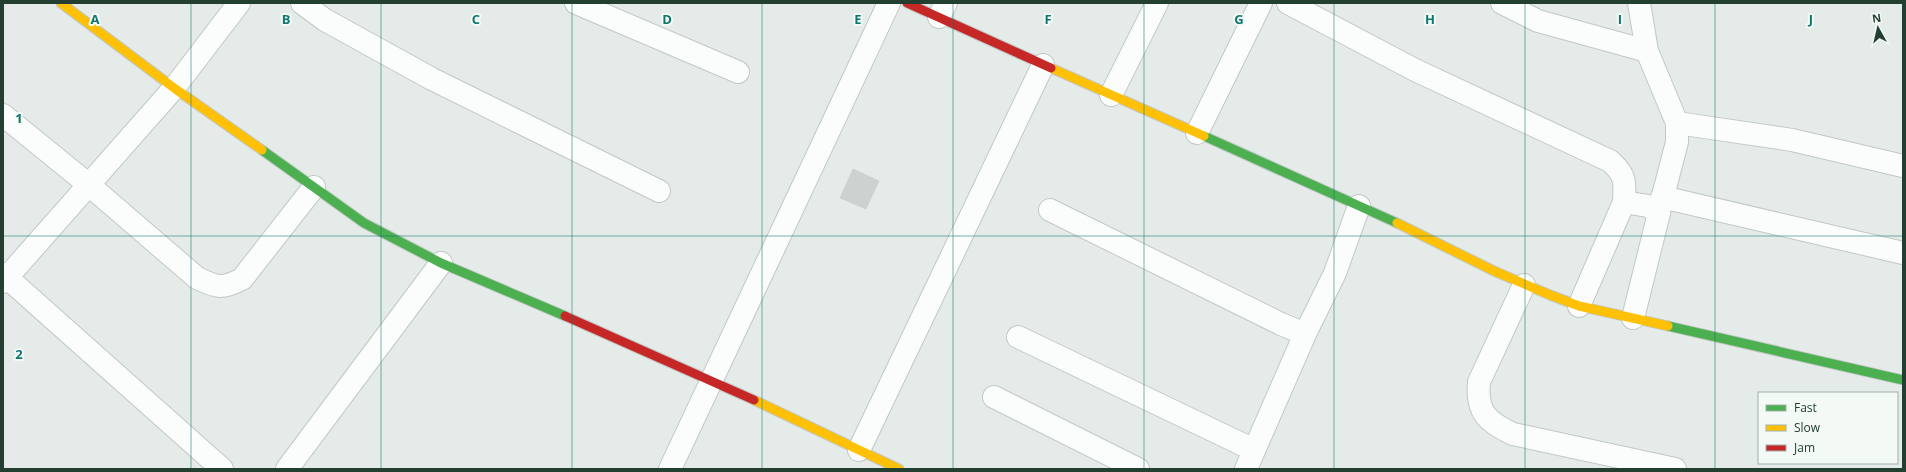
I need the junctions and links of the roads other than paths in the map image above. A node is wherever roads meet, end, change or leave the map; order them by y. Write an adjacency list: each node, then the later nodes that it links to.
1 (61, 3): 16 (street)
2 (239, 3): 16 (street)
3 (302, 3): 24 (street)
4 (576, 3): 15 (street)
5 (889, 3): 37 (street)
6 (908, 3): 12 (street)
7 (1157, 3): 17 (street)
8 (1261, 3): 20 (street)
9 (1288, 3): 25 (street)
10 (1502, 3): 13 (street)
11 (1639, 3): 13 (street)
12 (942, 10): 14 (street)
13 (1647, 51): 19 (street)
14 (1043, 65): 17 (street); 40 (street)
15 (738, 72)
16 (174, 88): 22 (street); 23 (street)
17 (1111, 95): 20 (street)
18 (3, 116): 22 (street)
19 (1677, 123): 21 (street); 26 (street)
20 (1197, 133): 27 (street)
21 (1903, 166)
22 (89, 185): 23 (street); 31 (street)
23 (314, 187): 30 (street)
24 (659, 191)
25 (1624, 202): 26 (street); 33 (street)
26 (1661, 205): 29 (street); 34 (street)
27 (1359, 206): 32 (street); 35 (street)
28 (1050, 210): 35 (street)
29 (1903, 253)
30 (441, 264): 37 (street); 44 (street)
31 (4, 278): 43 (street)
32 (1524, 285): 33 (street); 47 (street)
33 (1579, 306): 34 (street)
34 (1633, 318): 38 (street)
35 (1305, 334): 41 (street)
36 (1018, 337): 41 (street)
37 (712, 380): 40 (street); 45 (street)
38 (1903, 380)
39 (994, 397): 46 (street)
40 (860, 450): 42 (street)
41 (1250, 459)
42 (893, 468)
43 (222, 469)
44 (287, 469)
45 (670, 469)
46 (1138, 469)
47 (1675, 469)

